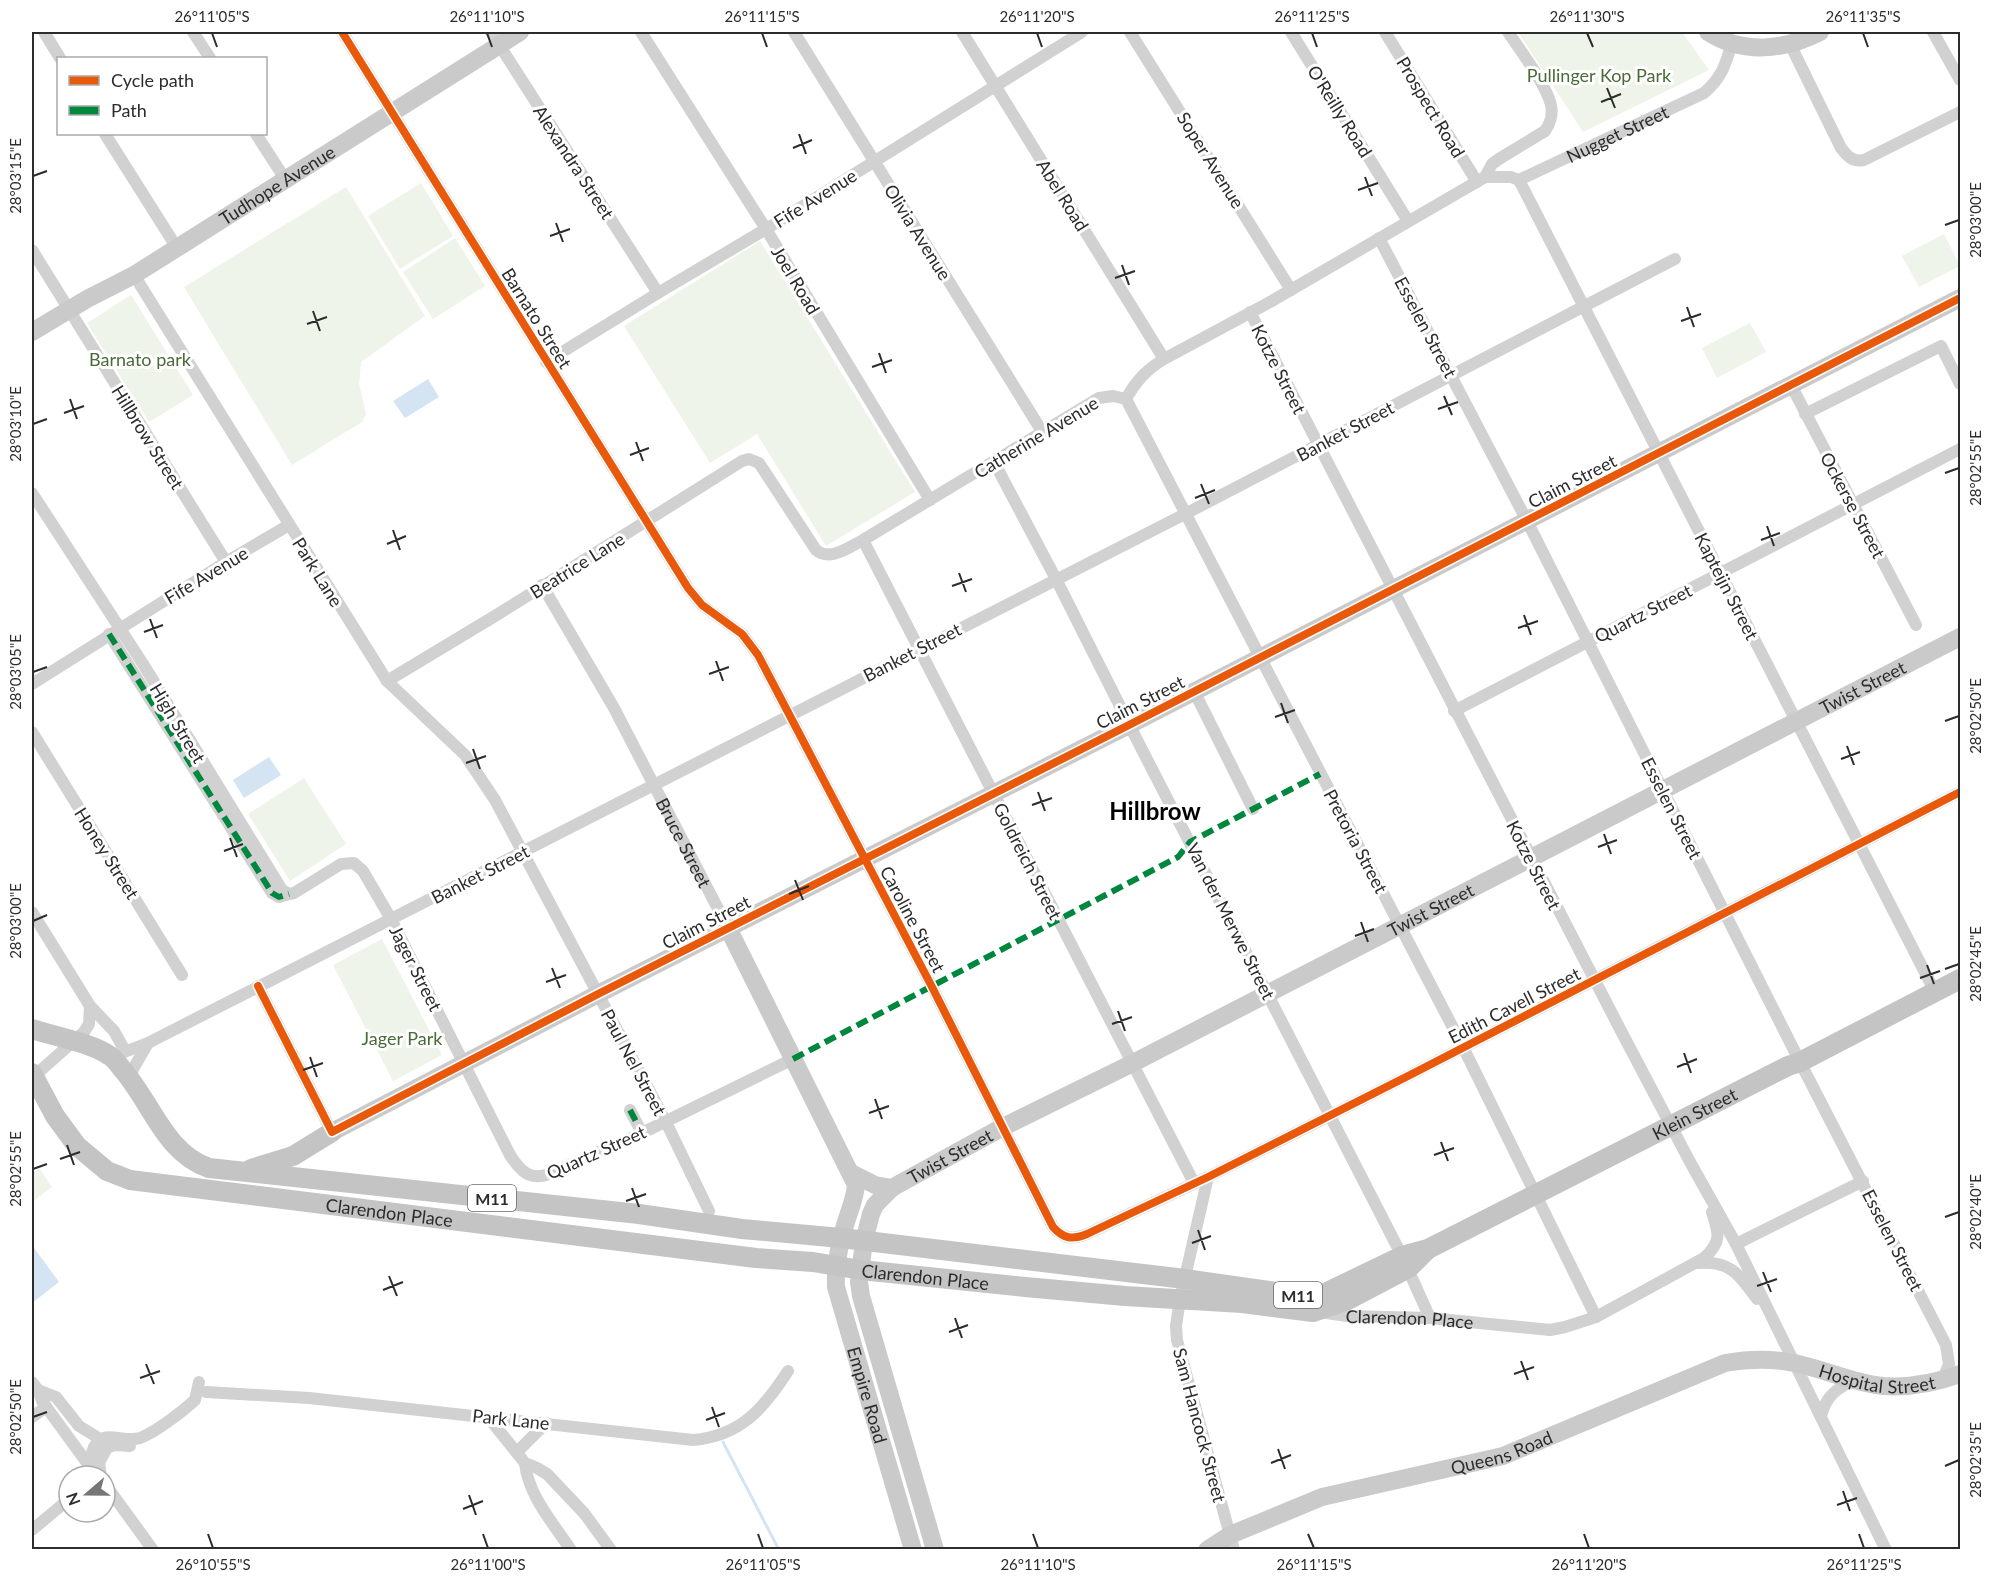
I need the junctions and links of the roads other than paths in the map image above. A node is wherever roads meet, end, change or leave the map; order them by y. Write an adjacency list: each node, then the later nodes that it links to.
1 (44, 32): 19 (street)
2 (193, 32): 20 (street)
3 (342, 32): 23 (street, Barnato Street)
4 (520, 32): 16 (street, Tudhope Avenue)
5 (641, 32): 32 (street, Joel Road)
6 (794, 32): 27 (street, Olivia Avenue)
7 (962, 32): 22 (street, Abel Road)
8 (1082, 32): 22 (street, Fife Avenue)
9 (1130, 32): 38 (street, Soper Avenue)
10 (1291, 32): 31 (street, O'Reilly Road)
11 (1385, 32): 29 (street, Prospect Road)
12 (1508, 32): 29 (street, Catherine Avenue)
13 (1708, 32): 17 (street)
14 (1820, 32): 18 (street)
15 (1933, 32): 21 (street)
16 (495, 38): 23 (street, Tudhope Avenue); 39 (street, Alexandra Street)
17 (1732, 43): 18 (street); 30 (street, Nugget Street)
18 (1790, 44): 24 (street)
19 (59, 57)
20 (209, 57)
21 (1960, 80)
22 (996, 86): 27 (street, Fife Avenue); 45 (street, Abel Road)
23 (390, 112): 28 (street, Tudhope Avenue); 46 (street, Barnato Street)
24 (1960, 112)
25 (106, 135): 34 (street)
26 (257, 135): 28 (street)
27 (874, 161): 32 (street, Fife Avenue); 52 (street, Olivia Avenue)
28 (285, 179): 34 (street, Tudhope Avenue)
29 (1481, 180): 30 (street); 31 (street, Catherine Avenue)
30 (1519, 180): 41 (street, Kapteijn Street)
31 (1408, 221): 33 (street, Catherine Avenue)
32 (766, 230): 39 (street, Fife Avenue); 58 (street, Joel Road)
33 (1379, 238): 38 (street, Catherine Avenue); 47 (street, Esselen Street)
34 (177, 248): 37 (street, Tudhope Avenue)
35 (32, 250): 42 (street, Hillbrow Street)
36 (1676, 259): 41 (street, Banket Street)
37 (134, 275): 42 (street, Tudhope Avenue); 63 (street, Park Lane)
38 (1291, 290): 43 (street, Catherine Avenue)
39 (658, 293): 46 (street, Fife Avenue)
40 (1960, 298): 49 (street, Claim Street)
41 (1583, 307): 47 (street, Banket Street); 55 (street, Kapteijn Street)
42 (69, 309): 44 (street, Tudhope Avenue); 66 (street, Hillbrow Street)
43 (1250, 312): 45 (street, Catherine Avenue); 53 (street, Kotze Street)
44 (32, 332)
45 (1164, 359): 50 (street, Catherine Avenue)
46 (546, 362): 62 (street, Barnato Street)
47 (1452, 375): 53 (street, Banket Street); 61 (street, Esselen Street)
48 (1960, 384): 51 (street)
49 (1791, 385): 51 (street, Ockerse Street); 55 (street, Claim Street)
50 (1126, 399): 52 (street, Catherine Avenue); 60 (street, Pretoria Street)
51 (1806, 414): 59 (street, Ockerse Street)
52 (1043, 432): 56 (street, Catherine Avenue)
53 (1318, 445): 60 (street, Banket Street); 70 (street, Kotze Street)
54 (1960, 449): 59 (street, Quartz Street)
55 (1659, 453): 61 (street, Claim Street); 67 (street, Kapteijn Street)
56 (994, 462): 58 (street, Catherine Avenue); 68 (street, Van der Merwe Street)
57 (32, 493): 73 (street, High Street)
58 (930, 500): 64 (street, Catherine Avenue)
59 (1852, 504): 67 (street, Quartz Street); 72 (street, Ockerse Street)
60 (1185, 514): 68 (street, Banket Street); 77 (street, Pretoria Street)
61 (1527, 521): 70 (street, Claim Street); 75 (street, Esselen Street)
62 (646, 522): 65 (street, Beatrice Lane); 69 (street, Beatrice Lane); 71 (street, Barnato Street)
63 (289, 525): 66 (street, Fife Avenue); 78 (street, Park Lane)
64 (863, 540): 65 (street, Catherine Avenue); 76 (street, Goldreich Street)
65 (838, 553)
66 (226, 562): 73 (street, Fife Avenue)
67 (1720, 573): 75 (street, Quartz Street); 83 (street, Kapteijn Street)
68 (1056, 579): 76 (street, Banket Street); 84 (street, Van der Merwe Street)
69 (542, 585): 78 (street, Beatrice Lane); 86 (street, Bruce Street)
70 (1392, 589): 77 (street, Claim Street); 81 (street, Kotze Street)
71 (714, 614): 82 (street, Caroline Street)
72 (1916, 625)
73 (114, 631): 79 (street, Fife Avenue); 95 (street, High Street)
74 (1960, 637): 83 (street, Twist Street)
75 (1588, 641): 81 (street, Quartz Street); 87 (street, Esselen Street)
76 (920, 648): 82 (street, Banket Street); 89 (street, Goldreich Street)
77 (1260, 657): 80 (street, Claim Street); 99 (street, Pretoria Street)
78 (387, 681): 92 (street, Park Lane)
79 (32, 684)
80 (1194, 691): 84 (street, Claim Street); 90 (street)
81 (1454, 711): 94 (street, Kotze Street)
82 (788, 715): 86 (street, Banket Street); 93 (street, Caroline Street)
83 (1797, 721): 87 (street, Twist Street); 91 (street, Kapteijn Street)
84 (1129, 725): 89 (street, Claim Street); 106 (street, Van der Merwe Street)
85 (32, 732): 101 (street, Honey Street)
86 (654, 784): 92 (street, Banket Street); 100 (street, Bruce Street)
87 (1663, 791): 94 (street, Twist Street); 97 (street, Esselen Street)
88 (1960, 792): 91 (street, Edith Cavell Street)
89 (994, 794): 93 (street, Claim Street); 117 (street, Goldreich Street)
90 (1253, 808)
91 (1858, 843): 97 (street, Edith Cavell Street); 105 (street, Kapteijn Street)
92 (522, 852): 98 (street, Banket Street); 107 (street, Paul Nel Street)
93 (864, 858): 100 (street, Claim Street); 124 (street, Caroline Street)
94 (1531, 859): 99 (street, Twist Street); 103 (street, Kotze Street)
95 (349, 862): 98 (street, Jager Street)
96 (32, 912): 108 (street)
97 (1725, 912): 103 (street, Edith Cavell Street); 115 (street, Esselen Street)
98 (391, 919): 104 (street, Banket Street); 116 (street, Jager Street)
99 (1400, 925): 106 (street, Twist Street); 112 (street, Pretoria Street)
100 (728, 928): 107 (street, Claim Street); 114 (street, Bruce Street)
101 (182, 975)
102 (1960, 979): 105 (main road, Klein Street)
103 (1595, 981): 112 (street, Edith Cavell Street); 123 (street, Kotze Street)
104 (258, 986): 111 (street, Banket Street); 125 (street)
105 (1935, 992): 115 (main road, Klein Street)
106 (1268, 993): 117 (street, Twist Street); 121 (street, Van der Merwe Street)
107 (598, 994): 116 (street, Claim Street); 122 (street, Paul Nel Street)
108 (90, 1006): 110 (street); 113 (street)
109 (32, 1029): 110 (main road, M11)
110 (73, 1042): 113 (main road, M11); 118 (street)
111 (148, 1043): 113 (street, Banket Street); 119 (street)
112 (1464, 1047): 121 (street, Edith Cavell Street); 135 (street, Pretoria Street)
113 (118, 1054): 119 (main road, Clarendon Place / M11)
114 (793, 1059): 122 (street, Quartz Street); 128 (street, Bruce Street)
115 (1800, 1062): 123 (main road, Klein Street); 131 (street, Esselen Street)
116 (465, 1063): 125 (street, Claim Street); 129 (street, Jager Street)
117 (1133, 1063): 124 (street, Twist Street); 132 (street, Goldreich Street)
118 (32, 1076): 143 (main road, Clarendon Place)
119 (129, 1076): 127 (main road, Clarendon Place / M11)
120 (630, 1110): 126 (street)
121 (1330, 1115): 130 (street, Edith Cavell Street); 141 (street, Van der Merwe Street)
122 (665, 1120): 126 (street, Quartz Street); 136 (street, Paul Nel Street)
123 (1670, 1125): 134 (street, Kotze Street); 135 (main road, Klein Street)
124 (1002, 1128): 133 (street, Twist Street); 138 (street, Caroline Street)
125 (332, 1132): 127 (main road)
126 (642, 1132): 129 (street, Quartz Street)
127 (242, 1171): 137 (main road, Clarendon Place / M11)
128 (850, 1173): 133 (street); 137 (street, Bruce Street)
129 (527, 1174)
130 (1208, 1176): 132 (street, Edith Cavell Street); 145 (street)
131 (1863, 1181): 140 (street); 155 (street, Esselen Street)
132 (1194, 1183): 138 (street, Edith Cavell Street)
133 (892, 1188): 139 (street, Twist Street)
134 (1705, 1191): 140 (street, Kotze Street); 142 (street, Clarendon Place)
135 (1536, 1193): 141 (main road, Klein Street); 148 (street, Pretoria Street)
136 (709, 1211)
137 (841, 1238): 139 (main road, Clarendon Place / M11); 143 (street, Empire Road)
138 (1078, 1238)
139 (864, 1241): 144 (street, Empire Road); 145 (main road, Clarendon Place / M11)
140 (1736, 1245): 150 (street, Kotze Street)
141 (1406, 1262): 145 (main road, Clarendon Place / M11); 147 (main road, Klein Street); 149 (street, Van der Merwe Street)
142 (1697, 1263): 148 (street, Clarendon Place); 150 (street)
143 (835, 1266): 144 (main road, Clarendon Place); 175 (street, Empire Road)
144 (861, 1270): 146 (main road, Clarendon Place); 176 (street, Empire Road)
145 (1185, 1279): 146 (street)
146 (1180, 1299): 147 (main road, Clarendon Place); 171 (street, Sam Hancock Street)
147 (1313, 1312): 149 (street, Clarendon Place)
148 (1596, 1317): 149 (street, Clarendon Place)
149 (1430, 1318)
150 (1773, 1322): 151 (street, Kotze Street)
151 (1793, 1363): 154 (street, Hospital Street); 159 (street, Kotze Street); 171 (street, Queens Road)
152 (788, 1371): 162 (street, Park Lane)
153 (1960, 1374): 155 (street, Hospital Street)
154 (1854, 1380): 155 (street, Hospital Street); 159 (street)
155 (1942, 1381)
156 (35, 1386): 158 (street); 163 (street)
157 (206, 1392): 160 (street, Park Lane); 163 (street); 163 (street)
158 (46, 1407): 161 (street); 166 (street)
159 (1821, 1416): 178 (street, Kotze Street)
160 (488, 1417): 162 (street, Park Lane); 164 (street)
161 (32, 1418)
162 (546, 1423): 164 (street)
163 (103, 1444): 167 (street)
164 (517, 1452): 165 (street)
165 (525, 1463): 173 (street); 174 (street)
166 (89, 1464)
167 (99, 1464)
168 (117, 1501): 172 (street)
169 (57, 1509): 170 (street)
170 (32, 1530)
171 (1232, 1542): 177 (street, Queens Road)
172 (153, 1550)
173 (571, 1550)
174 (611, 1550)
175 (913, 1550)
176 (935, 1550)
177 (1208, 1550)
178 (1886, 1550)

